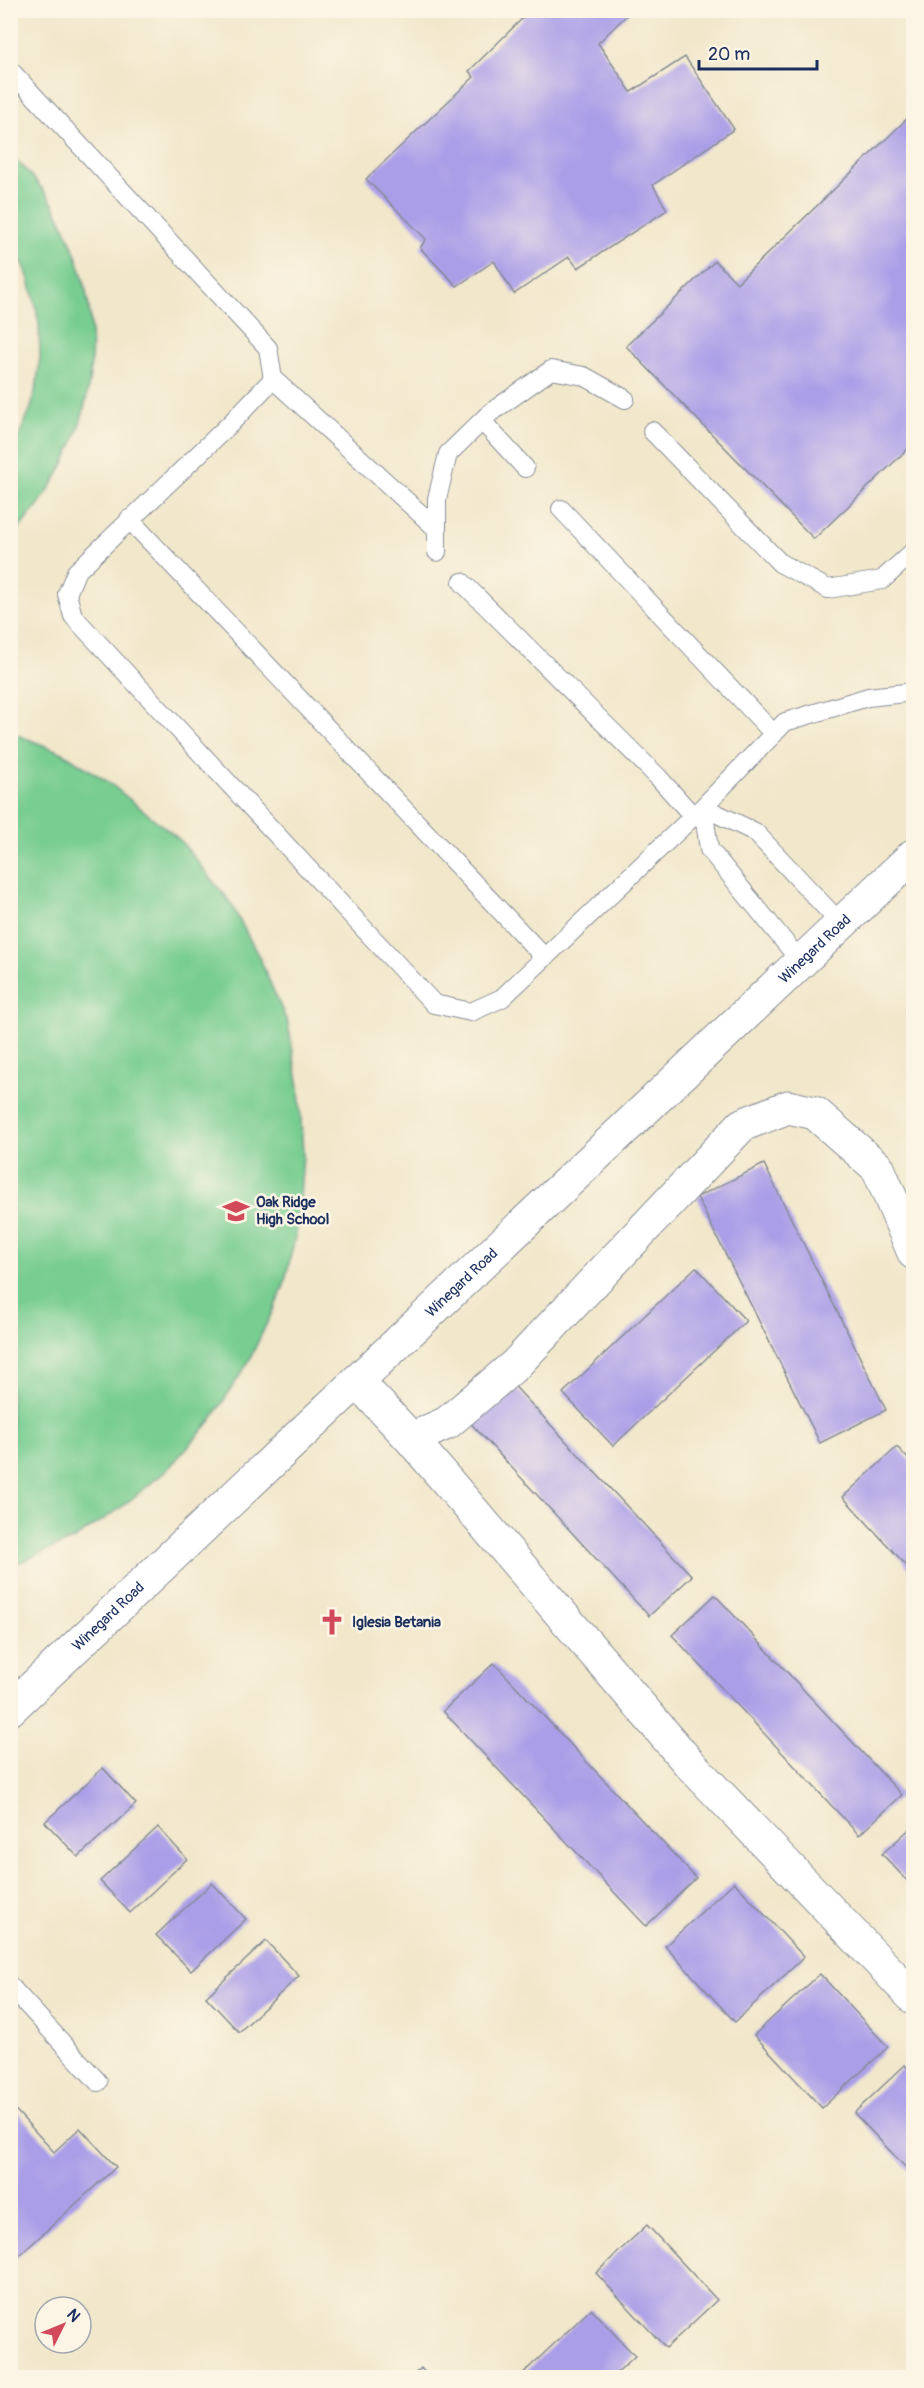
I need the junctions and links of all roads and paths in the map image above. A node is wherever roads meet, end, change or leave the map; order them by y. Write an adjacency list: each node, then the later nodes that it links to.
1 (10, 70): 2 (lane)
2 (273, 379): 8 (lane); 9 (lane)
3 (625, 399): 4 (lane)
4 (482, 421): 6 (lane); 9 (lane)
5 (652, 431): 10 (lane)
6 (525, 468)
7 (561, 509): 14 (lane)
8 (129, 519): 18 (lane); 18 (lane)
9 (437, 529): 11 (lane)
10 (914, 551)
11 (437, 552)
12 (462, 582): 15 (lane)
13 (914, 692): 14 (lane)
14 (774, 734): 15 (lane)
15 (698, 811): 17 (lane); 18 (lane); 19 (lane)
16 (914, 855): 17 (street, Winegard Road)
17 (841, 924): 19 (street, Winegard Road)
18 (544, 957)
19 (801, 962): 21 (street, Winegard Road)
20 (914, 1253): 22 (street)
21 (357, 1382): 22 (street); 23 (street, Winegard Road)
22 (411, 1439): 25 (street)
23 (10, 1710)
24 (10, 1986): 26 (lane)
25 (914, 1998)
26 (99, 2082)

